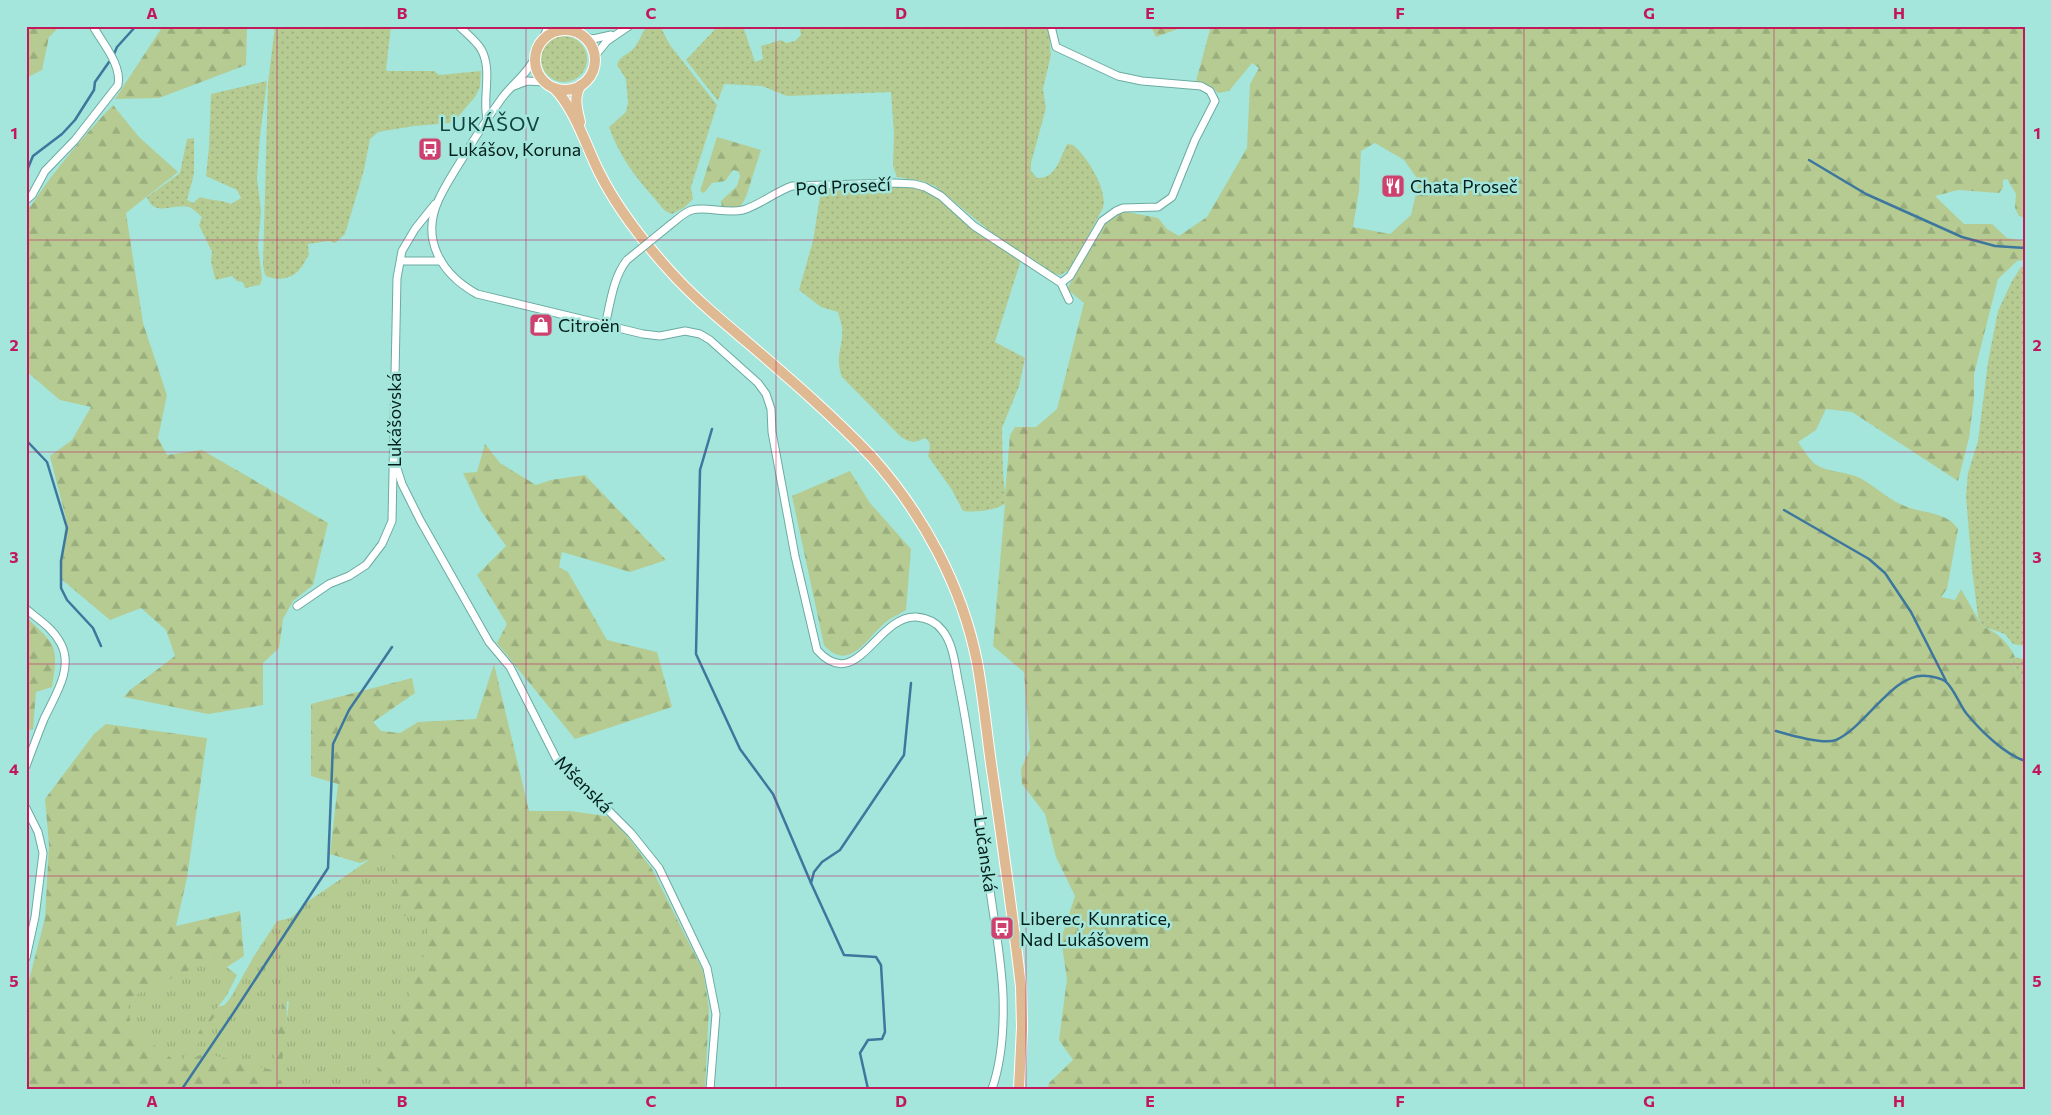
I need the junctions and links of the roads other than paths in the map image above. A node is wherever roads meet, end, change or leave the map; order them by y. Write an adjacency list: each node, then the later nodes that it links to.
1 (94, 26): 18 (street)
2 (460, 26): 15 (street)
3 (549, 26): 8 (street)
4 (629, 26): 7 (street)
5 (1052, 26): 21 (street)
6 (575, 31): 7 (street); 8 (main road); 10 (main road)
7 (620, 31): 10 (street)
8 (546, 37): 9 (main road)
9 (535, 57): 11 (main road); 13 (street)
10 (594, 57): 12 (main road)
11 (544, 82): 13 (street); 14 (main road)
12 (581, 85): 14 (main road); 16 (main road)
13 (511, 87): 15 (street)
14 (554, 88): 16 (main road)
15 (487, 119): 17 (street)
16 (587, 145): 32 (main road)
17 (439, 199): 19 (street, Lukášovská); 20 (street)
18 (26, 200)
19 (401, 260): 20 (street); 24 (street, Lukášovská)
20 (440, 261): 23 (street, Lučanská)
21 (1061, 283): 22 (street); 23 (street, Pod Prosečí, bridge)
22 (1069, 300)
23 (605, 326): 31 (street, Lučanská)
24 (395, 462): 25 (street, Lukášovská); 30 (street, Mšenská)
25 (298, 606)
26 (26, 609): 27 (street)
27 (26, 766)
28 (26, 808): 29 (street)
29 (26, 958)
30 (710, 1089)
31 (992, 1089)
32 (1019, 1089)

